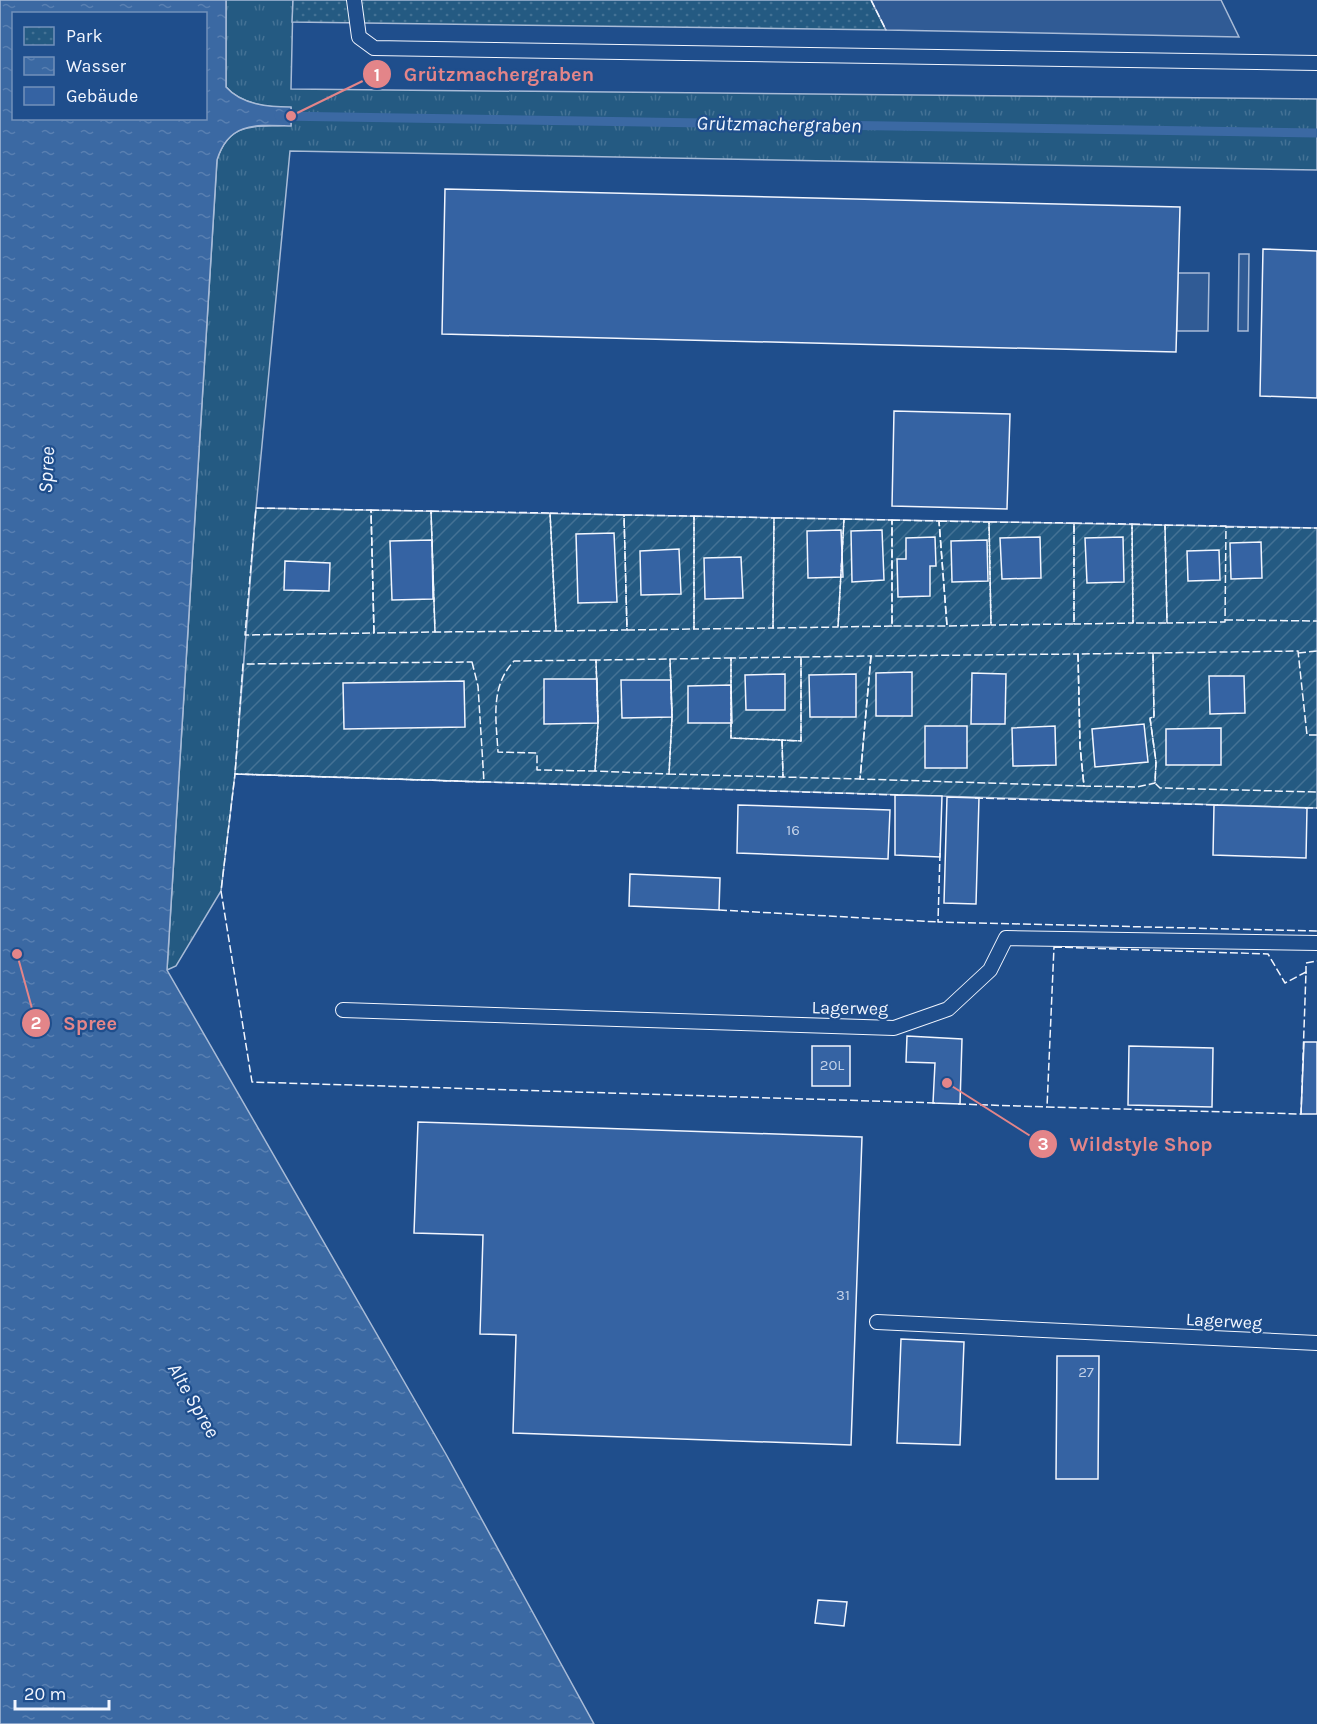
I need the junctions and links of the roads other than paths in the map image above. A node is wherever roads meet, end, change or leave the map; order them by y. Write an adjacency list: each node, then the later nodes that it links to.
1 (354, 0): 2 (lane)
2 (1317, 63)
3 (1317, 944): 4 (lane, Lagerweg)
4 (343, 1010)
5 (877, 1323): 6 (lane, Lagerweg)
6 (1317, 1343)

